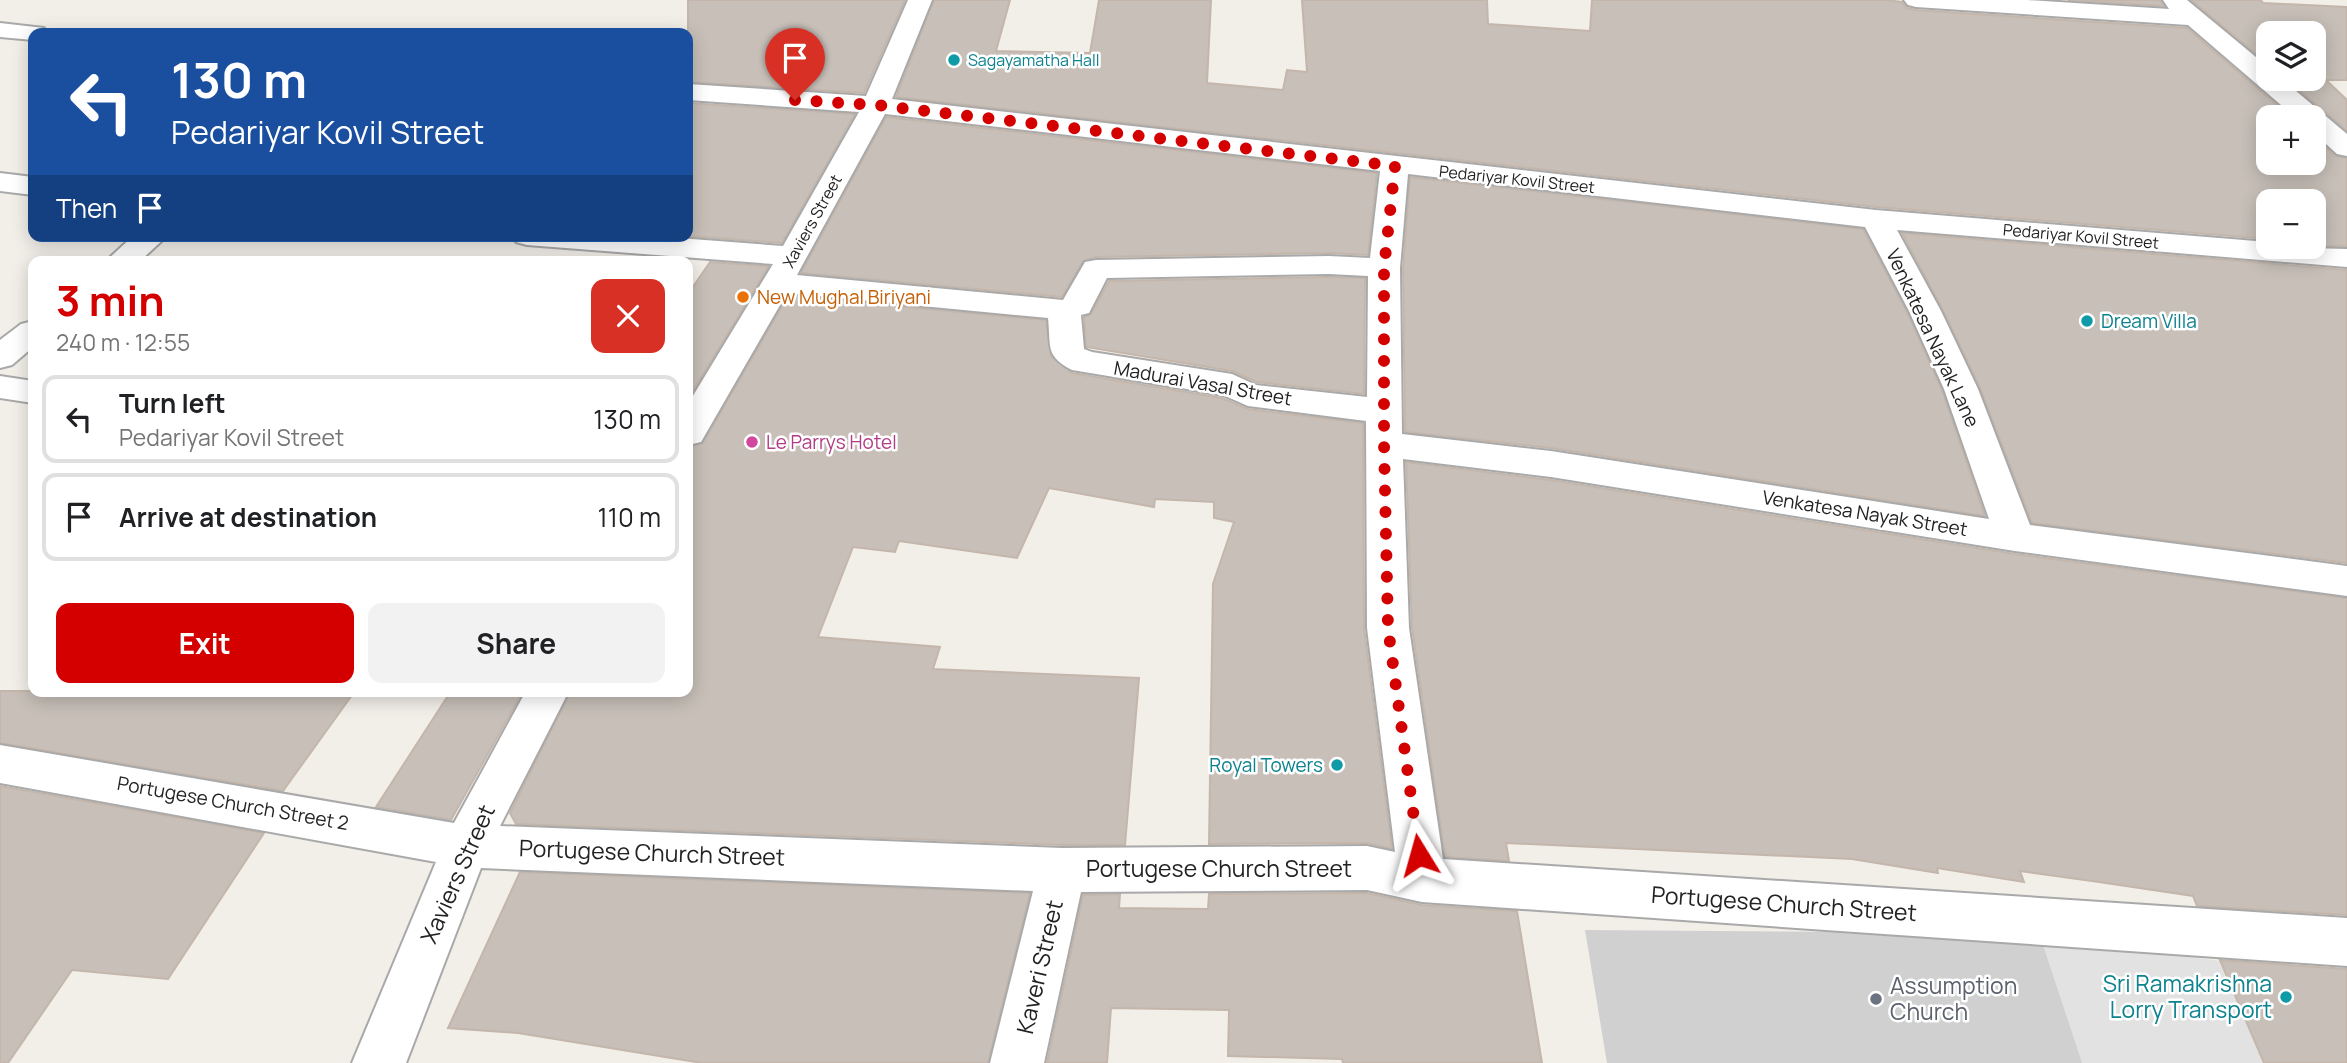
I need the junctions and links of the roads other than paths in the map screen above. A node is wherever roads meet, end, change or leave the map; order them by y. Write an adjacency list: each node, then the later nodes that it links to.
1 (920, 0): 10 (street, Xaviers Street)
2 (1926, 0): 4 (street)
3 (2173, 0): 6 (street)
4 (2000, 3): 5 (street)
5 (2072, 5): 6 (street)
6 (2193, 18): 11 (street)
7 (0, 30): 8 (street)
8 (28, 32)
9 (693, 92): 10 (street, Pedariyar Kovil Street)
10 (876, 105): 14 (street, Pedariyar Kovil Street); 25 (street, Xaviers Street)
11 (2297, 105)
12 (2326, 130): 13 (street)
13 (2347, 148)
14 (1395, 166): 17 (street, Pedariyar Kovil Street); 24 (street)
15 (0, 182): 16 (street)
16 (28, 186)
17 (1876, 219): 23 (street, Pedariyar Kovil Street); 33 (street, Venkatesa Nayak Lane)
18 (145, 242): 20 (street)
19 (573, 242): 21 (street)
20 (127, 256)
21 (679, 256)
22 (693, 258): 25 (street)
23 (2347, 258)
24 (1384, 268): 26 (street); 32 (street)
25 (786, 270): 26 (street); 31 (street, Xaviers Street)
26 (1064, 310): 32 (street, Madurai Vasal Street)
27 (28, 335): 28 (street)
28 (0, 357)
29 (0, 387): 30 (street)
30 (28, 391)
31 (693, 425)
32 (1384, 427): 33 (street, Venkatesa Nayak Street); 39 (street)
33 (2015, 537): 34 (street, Venkatesa Nayak Street)
34 (2347, 581)
35 (545, 697): 37 (street, Xaviers Street)
36 (0, 764): 37 (street, Portugese Church Street 2)
37 (466, 846): 38 (street, Portugese Church Street); 41 (street, Xaviers Street)
38 (1062, 870): 39 (street, Portugese Church Street); 42 (street, Kaveri Street)
39 (1422, 880): 40 (street, Portugese Church Street)
40 (2347, 942)
41 (379, 1063)
42 (1017, 1063)

